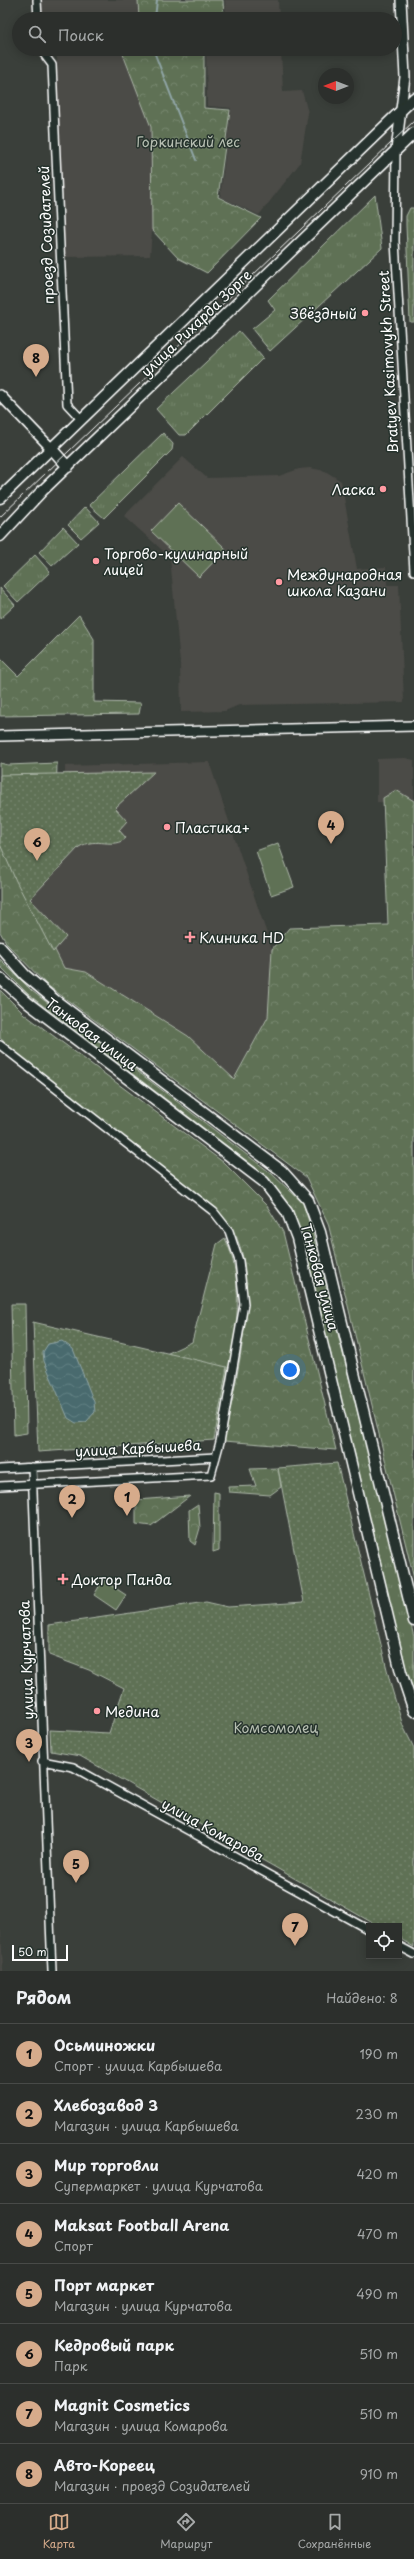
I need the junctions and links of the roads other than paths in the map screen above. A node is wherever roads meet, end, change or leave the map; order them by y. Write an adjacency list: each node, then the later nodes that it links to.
1 (37, 0): 3 (street)
2 (401, 0): 4 (street)
3 (38, 12)
4 (402, 12)
5 (402, 19): 8 (street)
6 (45, 56): 12 (street, проезд Созидателей)
7 (414, 98): 8 (main road, улица Рихарда Зорге)
8 (400, 111): 10 (street); 12 (main road, улица Рихарда Зорге)
9 (414, 133): 10 (main road, улица Рихарда Зорге)
10 (396, 150): 14 (main road, улица Рихарда Зорге); 17 (street, Bratyev Kasimovykh Street)
11 (0, 394): 13 (street)
12 (81, 419): 13 (main road, улица Рихарда Зорге)
13 (51, 448): 14 (main road); 15 (main road, улица Рихарда Зорге)
14 (68, 467): 16 (main road, улица Рихарда Зорге)
15 (0, 498)
16 (0, 536)
17 (414, 571)
18 (414, 726): 19 (street)
19 (0, 736)
20 (0, 947): 28 (main road, Танковая улица)
21 (0, 978): 29 (main road, Танковая улица)
22 (0, 1045): 23 (street)
23 (216, 1457): 24 (street, улица Карбышева); 26 (street, улица Карбышева)
24 (32, 1467): 25 (street, улица Карбышева); 26 (street, улица Курчатова)
25 (0, 1469)
26 (33, 1484): 27 (street, улица Карбышева); 30 (street, улица Курчатова)
27 (0, 1486)
28 (414, 1621)
29 (414, 1711)
30 (42, 1761): 31 (street, улица Комарова); 34 (street, улица Курчатова)
31 (366, 1928)
32 (402, 1948): 33 (street)
33 (414, 1954)
34 (52, 1971)

